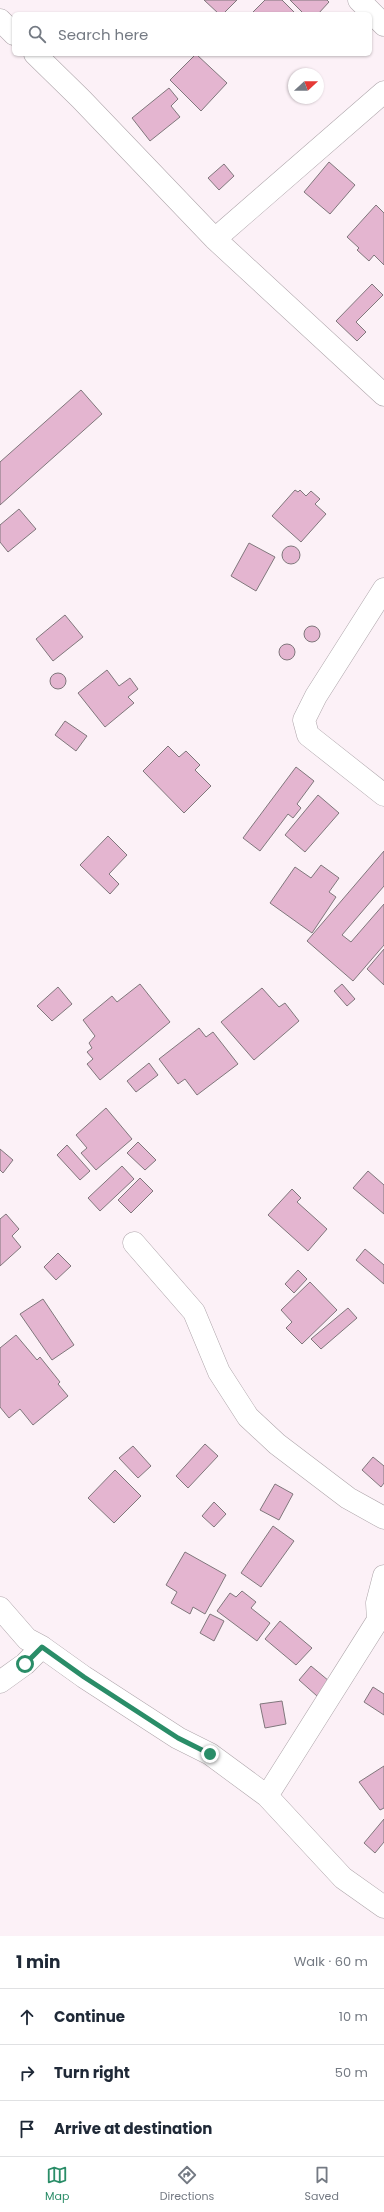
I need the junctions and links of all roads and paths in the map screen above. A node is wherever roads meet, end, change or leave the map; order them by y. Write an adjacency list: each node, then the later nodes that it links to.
1 (359, 0): 2 (street)
2 (371, 12)
3 (372, 13): 5 (street)
4 (0, 20): 6 (street)
5 (384, 25)
6 (12, 32)
7 (37, 56): 9 (street)
8 (384, 92): 9 (street)
9 (215, 239): 10 (street)
10 (384, 395)
11 (384, 589): 12 (street)
12 (384, 796)
13 (134, 1243): 14 (street)
14 (384, 1518)
15 (384, 1576): 19 (street)
16 (0, 1608): 17 (street)
17 (42, 1647): 18 (street); 19 (street)
18 (0, 1682)
19 (267, 1796): 20 (street)
20 (384, 1907)

